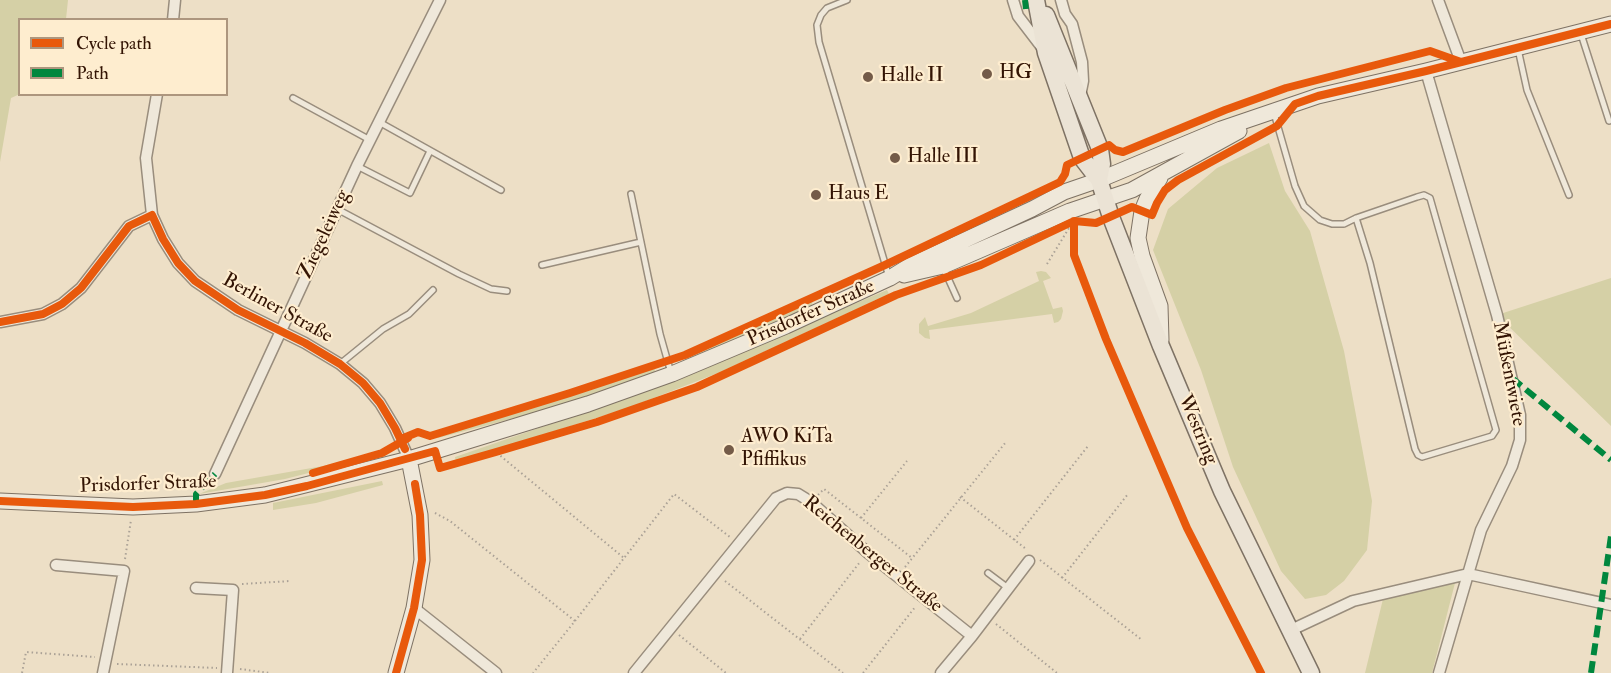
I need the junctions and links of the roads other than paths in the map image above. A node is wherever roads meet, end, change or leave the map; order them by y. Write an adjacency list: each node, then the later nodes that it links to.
1 (175, 0): 8 (street)
2 (440, 0): 20 (street, Ziegeleiweg)
3 (847, 0): 36 (lane)
4 (1012, 0): 12 (street)
5 (1038, 0): 12 (main road, Westring); 17 (main road, Westring)
6 (1061, 0): 17 (street)
7 (1438, 0): 13 (street)
8 (173, 18)
9 (1611, 24): 10 (main road, Prisdorfer Straße)
10 (1580, 32): 11 (main road, Prisdorfer Straße); 19 (lane)
11 (1518, 48): 13 (main road, Prisdorfer Straße); 28 (lane)
12 (1046, 53): 25 (main road, Westring)
13 (1461, 62): 14 (main road, Prisdorfer Straße)
14 (1426, 71): 18 (main road, Prisdorfer Straße); 51 (street, Müßentwiete)
15 (157, 96): 31 (street, Berliner Straße)
16 (293, 98): 21 (lane)
17 (1080, 99): 25 (main road, Westring)
18 (1273, 111): 24 (main road, Prisdorfer Straße); 25 (main road, Prisdorfer Straße); 32 (lane)
19 (1609, 121)
20 (379, 122): 21 (street, Ziegeleiweg); 22 (lane)
21 (370, 141): 23 (street, Ziegeleiweg)
22 (430, 151): 23 (lane); 26 (lane)
23 (357, 166): 30 (street, Ziegeleiweg)
24 (1163, 175): 29 (main road, Prisdorfer Straße); 42 (main road)
25 (1099, 180): 29 (main road, Westring); 34 (main road, Prisdorfer Straße)
26 (501, 190)
27 (631, 194): 33 (lane)
28 (1569, 195)
29 (1106, 200): 34 (main road, Prisdorfer Straße); 42 (main road, Westring)
30 (337, 210): 38 (lane); 41 (street, Ziegeleiweg)
31 (152, 215): 40 (street); 41 (street, Berliner Straße)
32 (1356, 218): 32 (lane)
33 (641, 242): 35 (lane); 44 (lane)
34 (941, 259): 36 (main road, Prisdorfer Straße); 39 (lane)
35 (542, 265)
36 (890, 278): 44 (main road, Prisdorfer Straße)
37 (433, 290): 43 (lane)
38 (507, 291)
39 (957, 298)
40 (0, 322)
41 (280, 331): 43 (street, Berliner Straße); 46 (street, Ziegeleiweg)
42 (1161, 346): 56 (main road, Westring)
43 (340, 364): 45 (street, Berliner Straße)
44 (672, 374): 45 (main road, Prisdorfer Straße)
45 (409, 459): 47 (main road, Prisdorfer Straße); 55 (main road, Berliner Straße)
46 (215, 474)
47 (0, 501)
48 (1032, 557): 53 (street)
49 (56, 565): 58 (street)
50 (988, 573): 53 (lane)
51 (1468, 574): 54 (street); 56 (street); 65 (street, Müßentwiete)
52 (196, 588): 59 (street)
53 (1008, 588): 57 (street)
54 (1611, 605)
55 (414, 608): 60 (main road, Berliner Straße); 61 (street)
56 (1290, 631): 64 (main road, Westring)
57 (972, 636): 62 (street, Reichenberger Straße); 63 (street)
58 (105, 665)
59 (228, 670)
60 (396, 673)
61 (496, 673)
62 (634, 673)
63 (941, 673)
64 (1311, 673)
65 (1439, 673)

